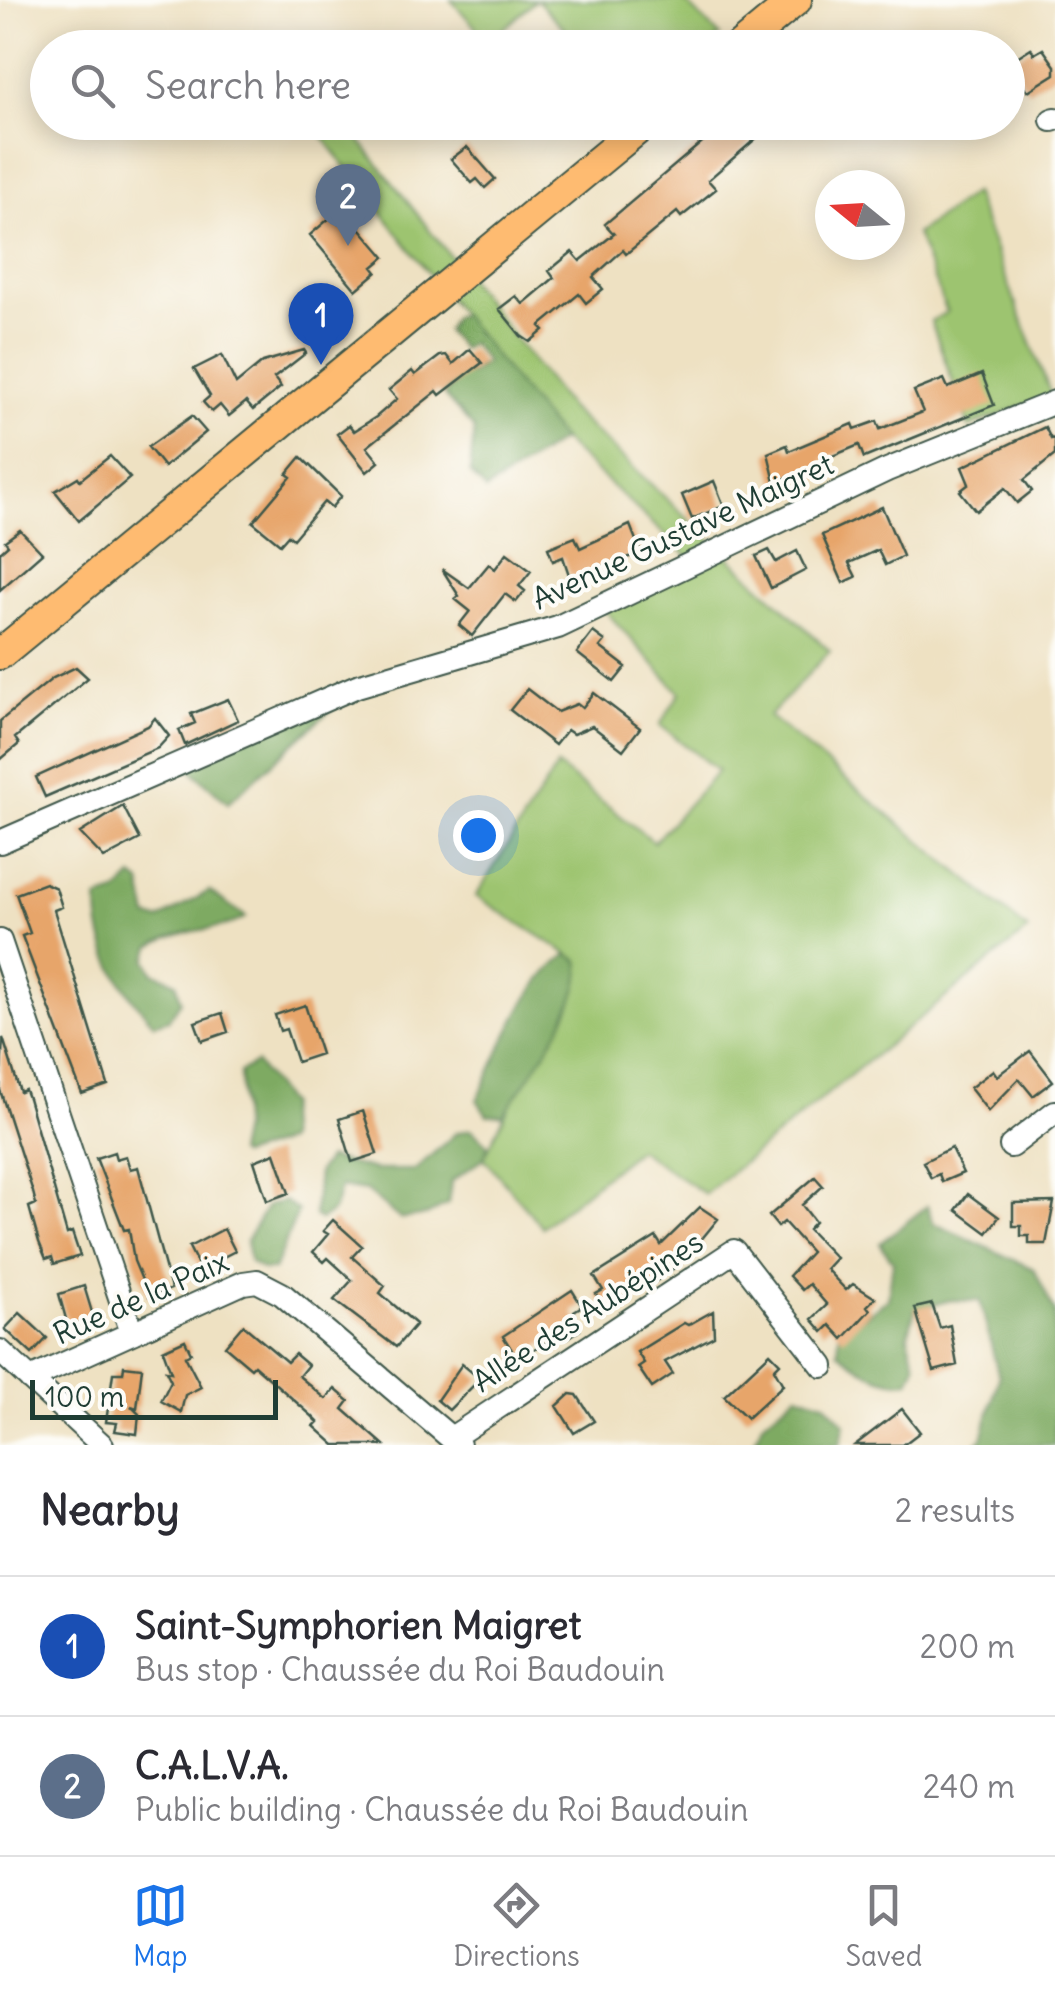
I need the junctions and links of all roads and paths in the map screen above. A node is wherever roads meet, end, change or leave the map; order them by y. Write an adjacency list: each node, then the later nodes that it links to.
1 (796, 0): 2 (main road)
2 (760, 30)
3 (624, 140): 5 (main road)
4 (1055, 402): 6 (street, Avenue Gustave Maigret)
5 (0, 654)
6 (0, 842)
7 (0, 941): 10 (street)
8 (1055, 1112): 9 (street)
9 (1011, 1146)
10 (132, 1333): 13 (street, Rue de la Paix); 15 (street, Rue de la Paix)
11 (0, 1351): 13 (street)
12 (823, 1366): 15 (street, Allée des Aubépines)
13 (30, 1379): 14 (street)
14 (90, 1441)
15 (456, 1441)

